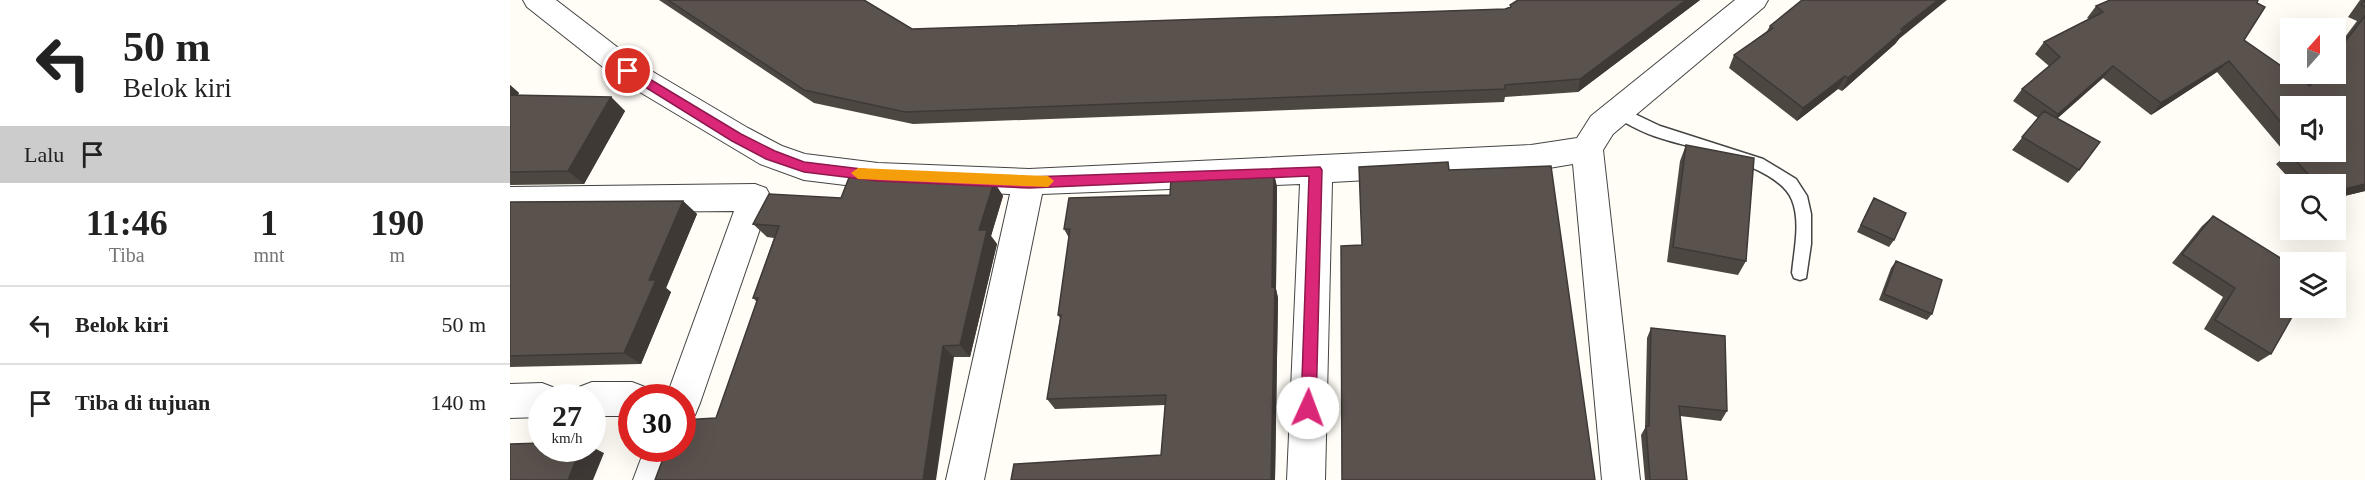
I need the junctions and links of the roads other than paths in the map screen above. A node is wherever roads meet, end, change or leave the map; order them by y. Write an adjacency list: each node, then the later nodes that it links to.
1 (537, 0): 6 (street)
2 (1754, 0): 3 (street)
3 (1618, 112): 4 (street); 8 (lane)
4 (1587, 149): 5 (street); 16 (street)
5 (1316, 170): 6 (street); 15 (street)
6 (1029, 182): 14 (street)
7 (510, 200): 9 (street)
8 (1800, 273)
9 (689, 384)
10 (528, 400): 11 (street)
11 (510, 401)
12 (659, 462): 13 (street)
13 (652, 480)
14 (965, 480)
15 (1306, 480)
16 (1621, 480)

